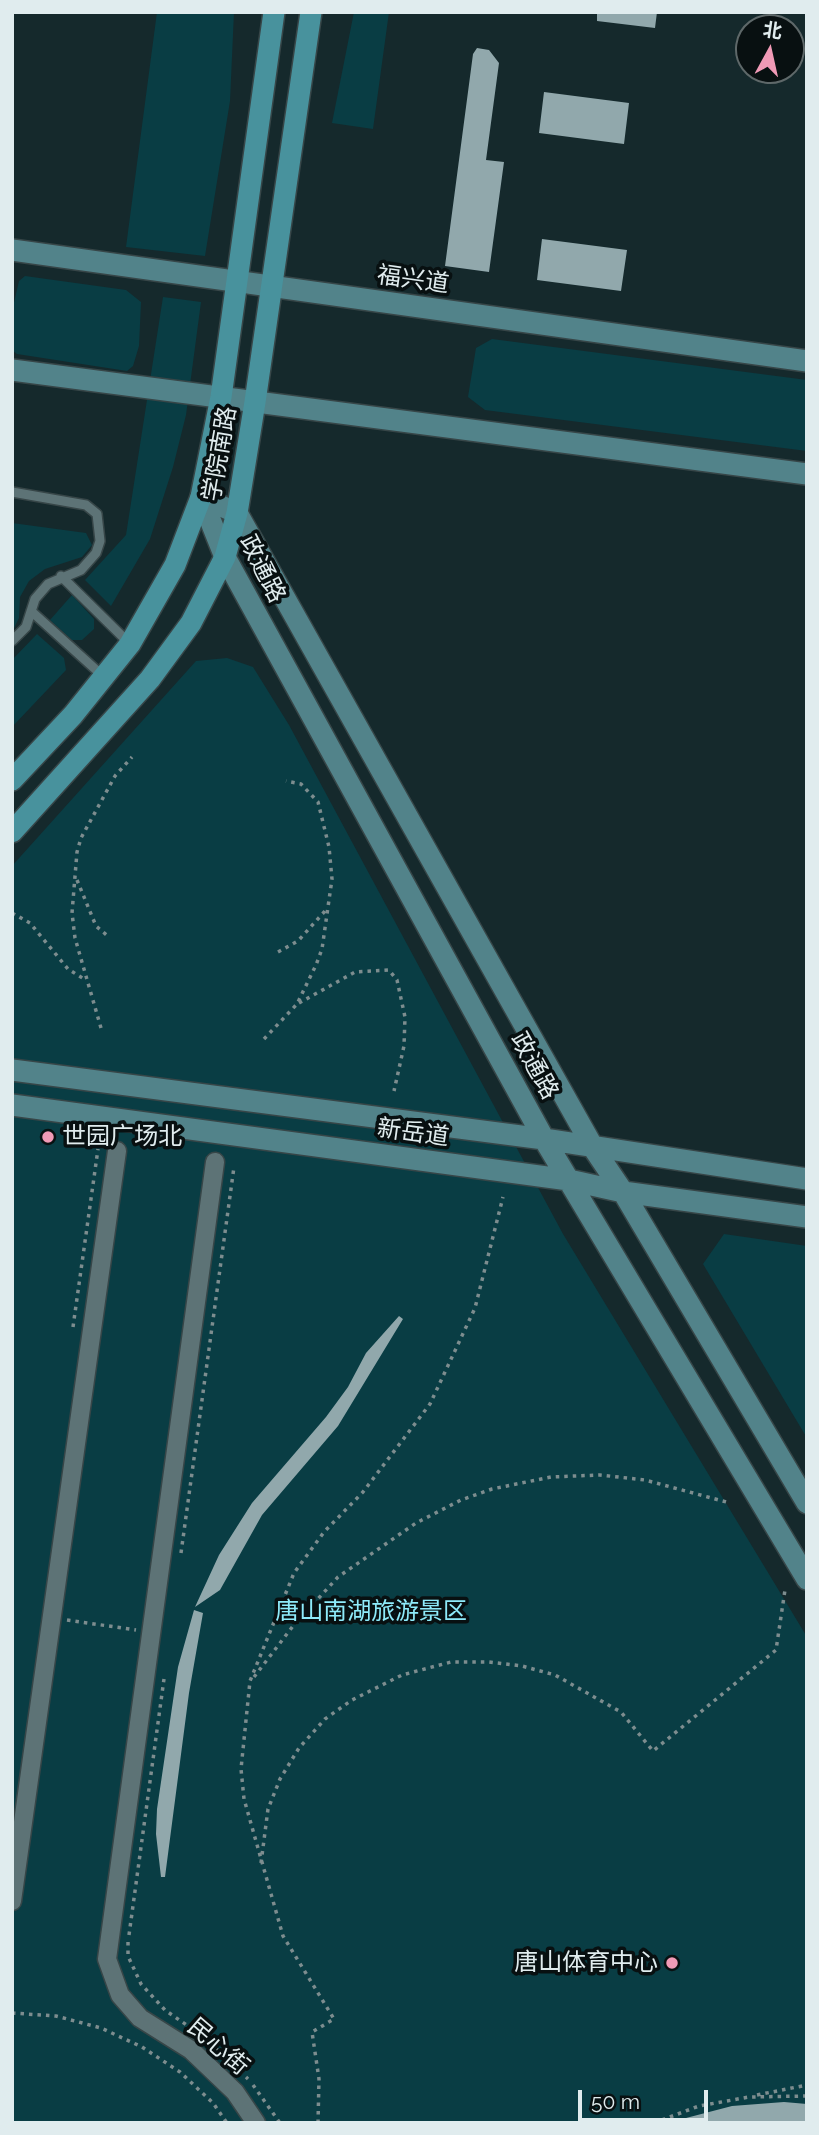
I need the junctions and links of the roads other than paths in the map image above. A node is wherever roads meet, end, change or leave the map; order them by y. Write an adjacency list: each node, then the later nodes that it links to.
1 (274, 12): 4 (main road, 学院南路)
2 (311, 12): 5 (main road, 学院南路)
3 (12, 250): 4 (main road, 福兴道)
4 (238, 282): 5 (main road, 福兴道); 8 (main road, 学院南路)
5 (271, 286): 6 (main road, 福兴道); 9 (main road, 学院南路)
6 (807, 361)
7 (12, 370): 8 (main road)
8 (221, 397): 9 (main road); 12 (main road, 学院南路)
9 (255, 402): 10 (main road); 13 (main road, 学院南路)
10 (807, 474)
11 (12, 492): 15 (lane)
12 (201, 497): 13 (main road, 政通路); 14 (main road, 政通路); 18 (main road, 学院南路)
13 (237, 513): 14 (main road, 学院南路); 25 (main road, 政通路)
14 (225, 557): 21 (main road, 学院南路); 24 (main road, 政通路)
15 (61, 576): 16 (lane); 18 (lane)
16 (31, 611): 17 (lane); 19 (lane)
17 (12, 641)
18 (130, 644): 19 (main road, 学院南路)
19 (104, 677): 20 (main road, 学院南路)
20 (12, 780)
21 (12, 832)
22 (12, 1070): 24 (main road, 新岳道)
23 (12, 1105): 29 (main road, 新岳道)
24 (544, 1139): 25 (main road, 新岳道); 29 (main road, 政通路)
25 (594, 1149): 28 (main road, 新岳道); 30 (main road, 政通路)
26 (117, 1151): 34 (street)
27 (215, 1162): 35 (street, 民心街)
28 (807, 1179)
29 (569, 1181): 30 (main road, 新岳道); 33 (main road, 政通路)
30 (623, 1192): 31 (main road, 新岳道); 32 (main road, 政通路)
31 (807, 1217)
32 (807, 1503)
33 (807, 1579)
34 (12, 1901)
35 (256, 2123)

